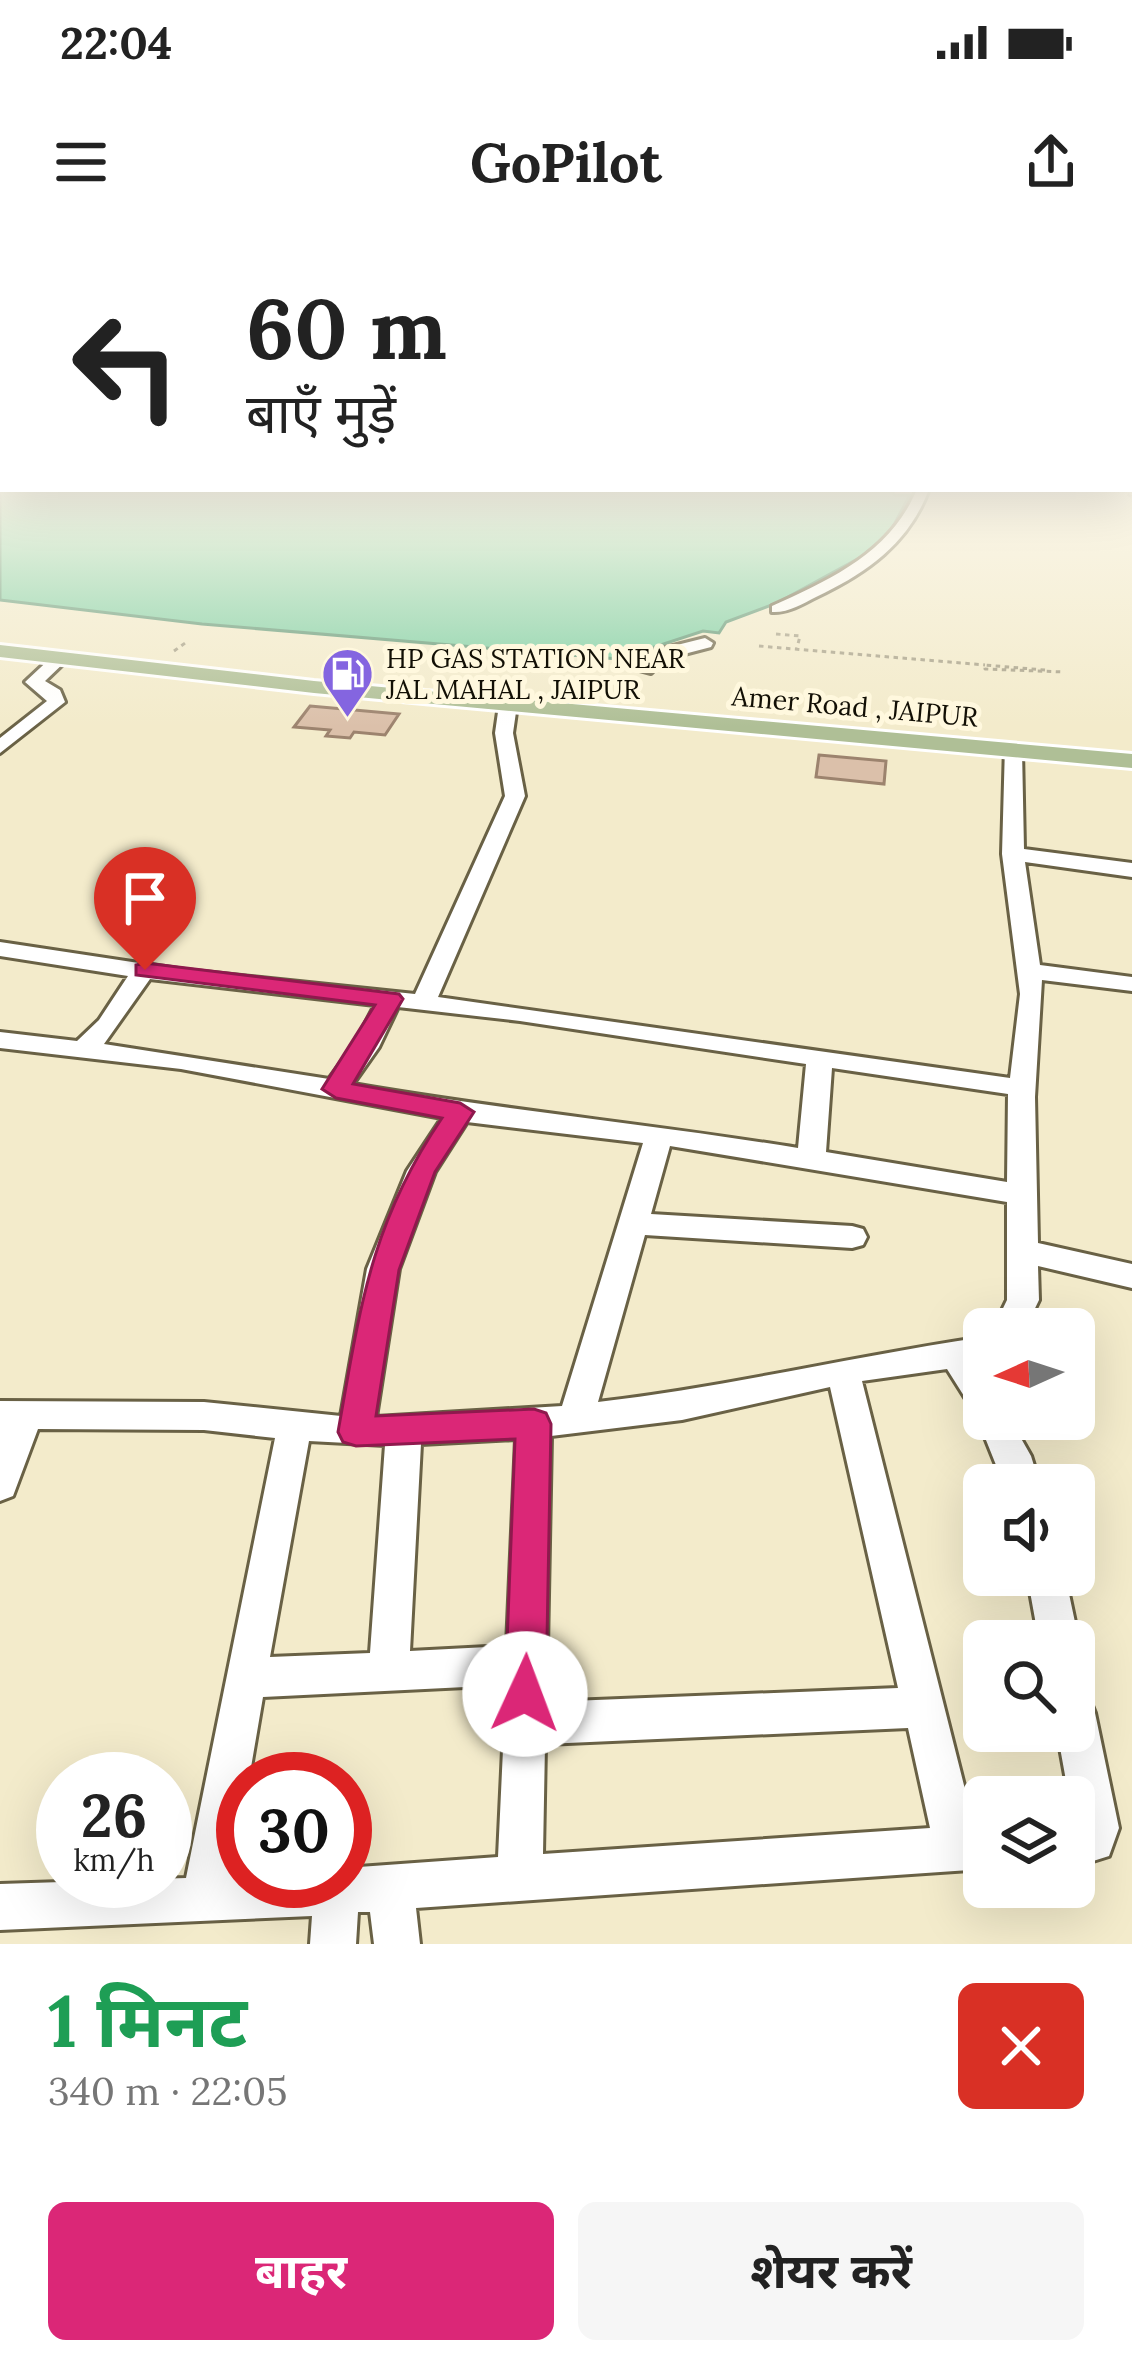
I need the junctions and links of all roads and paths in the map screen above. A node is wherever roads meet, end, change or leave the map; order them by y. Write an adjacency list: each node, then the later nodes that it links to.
1 (850, 569): 2 (street)
2 (778, 609)
3 (776, 634): 7 (path)
4 (0, 636): 14 (main road)
5 (705, 643): 11 (street)
6 (759, 646): 7 (path)
7 (796, 650): 10 (path)
8 (0, 651): 9 (main road, Amer Road , JAIPUR)
9 (61, 658): 14 (main road, Amer Road , JAIPUR); 17 (street)
10 (985, 665): 12 (path); 13 (path)
11 (644, 669)
12 (1045, 670)
13 (1064, 672)
14 (482, 694): 15 (main road, Amer Road , JAIPUR); 16 (main road)
15 (508, 704): 18 (main road, Amer Road , JAIPUR); 27 (street)
16 (1132, 741)
17 (0, 748)
18 (1012, 751): 19 (main road, Amer Road , JAIPUR); 20 (street)
19 (1132, 761)
20 (1013, 854): 21 (street); 24 (street)
21 (1132, 870)
22 (5, 956): 23 (street)
23 (145, 970): 26 (street); 29 (street)
24 (1030, 971): 25 (street); 31 (street)
25 (1132, 984)
26 (390, 999): 27 (street); 32 (street)
27 (422, 1003): 30 (street)
28 (0, 1040): 29 (street)
29 (84, 1049): 32 (street)
30 (820, 1058): 31 (street); 35 (street)
31 (1022, 1088): 36 (street)
32 (336, 1089): 33 (street)
33 (460, 1112): 34 (street); 49 (street)
34 (659, 1136): 35 (street); 37 (street)
35 (811, 1160): 36 (street)
36 (1024, 1195): 39 (street)
37 (634, 1224): 38 (street); 45 (street)
38 (852, 1237)
39 (1024, 1251): 40 (street); 41 (street)
40 (1132, 1276)
41 (1019, 1308)
42 (963, 1354): 43 (street)
43 (843, 1371): 45 (street); 54 (street)
44 (13, 1415): 47 (street); 50 (street)
45 (576, 1418): 46 (street)
46 (534, 1424): 48 (street); 51 (street)
47 (294, 1428): 49 (street); 53 (street)
48 (404, 1430): 49 (street); 52 (street)
49 (356, 1432)
50 (0, 1485)
51 (526, 1665): 52 (street); 55 (street)
52 (389, 1672): 53 (street)
53 (246, 1678): 62 (street)
54 (923, 1707): 55 (street); 56 (street)
55 (524, 1724): 58 (street)
56 (963, 1826)
57 (963, 1847): 58 (street)
58 (520, 1879): 59 (street)
59 (390, 1887): 60 (street); 66 (street)
60 (372, 1888)
61 (216, 1899): 62 (street)
62 (204, 1900): 63 (street)
63 (0, 1907)
64 (336, 1908): 65 (street)
65 (333, 1944)
66 (397, 1944)

